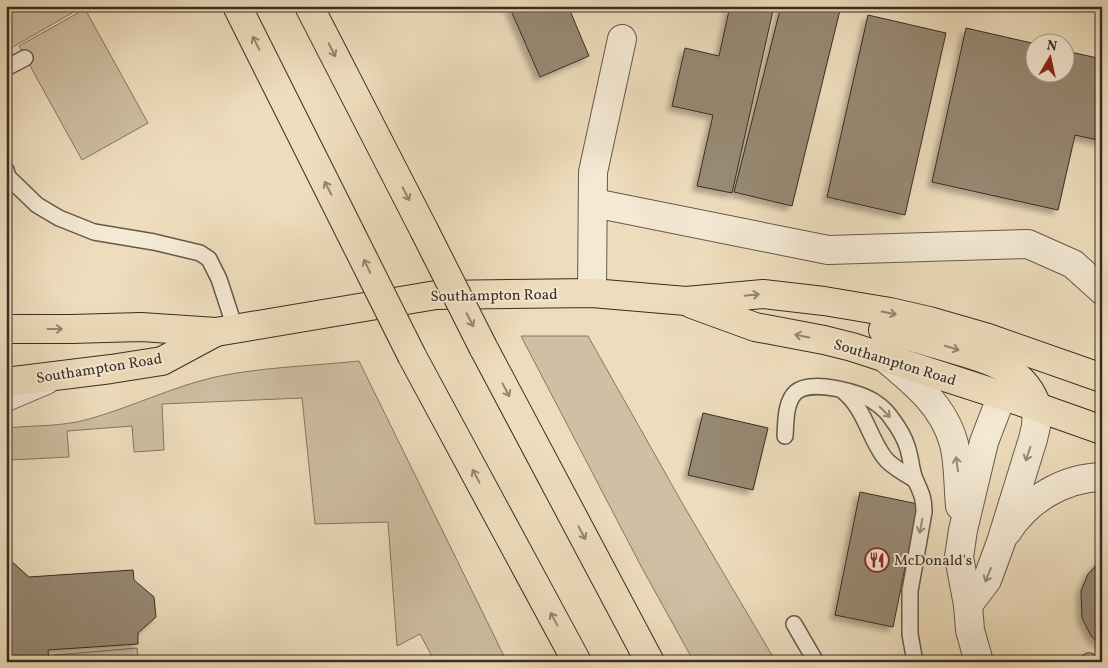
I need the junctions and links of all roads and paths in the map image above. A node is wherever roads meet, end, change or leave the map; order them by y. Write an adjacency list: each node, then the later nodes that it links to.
1 (237, 6): 31 (main road, one-way to 1, bridge)
2 (309, 6): 32 (main road, one-way to 32, bridge)
3 (622, 39): 7 (street)
4 (25, 58): 5 (lane)
5 (6, 68)
6 (6, 170): 13 (lane)
7 (594, 203): 8 (street); 9 (street)
8 (1102, 290)
9 (592, 293): 11 (main road, Southampton Road); 13 (main road, Southampton Road)
10 (789, 297): 11 (main road, Southampton Road, one-way to 10); 15 (main road, Southampton Road, one-way to 15); 19 (main road, one-way to 19)
11 (686, 301): 14 (main road, Southampton Road, one-way to 11)
12 (6, 328): 13 (main road, Southampton Road, one-way to 13)
13 (225, 330): 16 (main road, Southampton Road)
14 (883, 357): 19 (main road, Southampton Road); 27 (street, one-way to 14)
15 (1064, 364): 17 (main road, Southampton Road); 19 (main road)
16 (54, 377): 18 (main road, Southampton Road); 21 (street)
17 (1102, 378)
18 (6, 382)
19 (1010, 386): 22 (main road, Southampton Road); 27 (street)
20 (842, 390): 24 (lane); 26 (lane); 26 (lane, one-way to 26)
21 (6, 397)
22 (1037, 406): 23 (main road, Southampton Road); 28 (street, one-way to 28)
23 (1102, 430)
24 (785, 436)
25 (1102, 477): 28 (street)
26 (916, 480): 34 (lane, one-way to 34)
27 (964, 530): 29 (street)
28 (1001, 542): 29 (street, one-way to 29)
29 (968, 605): 35 (street)
30 (794, 624): 33 (lane)
31 (577, 662)
32 (650, 662)
33 (816, 662)
34 (914, 662)
35 (979, 662)

